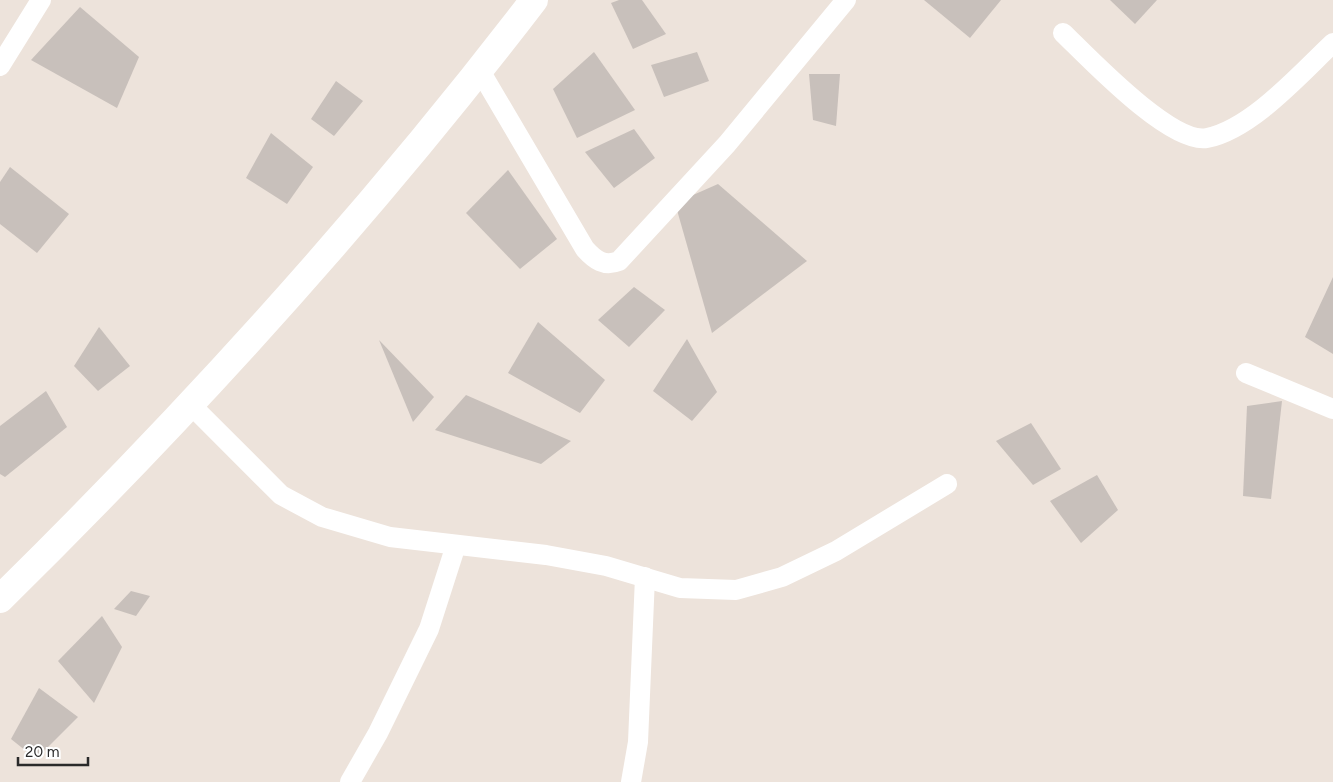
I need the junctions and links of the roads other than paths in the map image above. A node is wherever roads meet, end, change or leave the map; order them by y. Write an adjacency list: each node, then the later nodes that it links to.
1 (41, 0): 6 (street)
2 (846, 0): 7 (street)
3 (525, 3): 7 (main road)
4 (1063, 33): 5 (street)
5 (1333, 43)
6 (0, 66)
7 (478, 69): 9 (main road)
8 (1246, 373): 10 (street)
9 (191, 405): 12 (street); 14 (main road)
10 (1333, 409)
11 (947, 484): 13 (street)
12 (456, 544): 13 (street); 15 (street)
13 (645, 577): 16 (street)
14 (0, 599)
15 (350, 782)
16 (631, 782)

